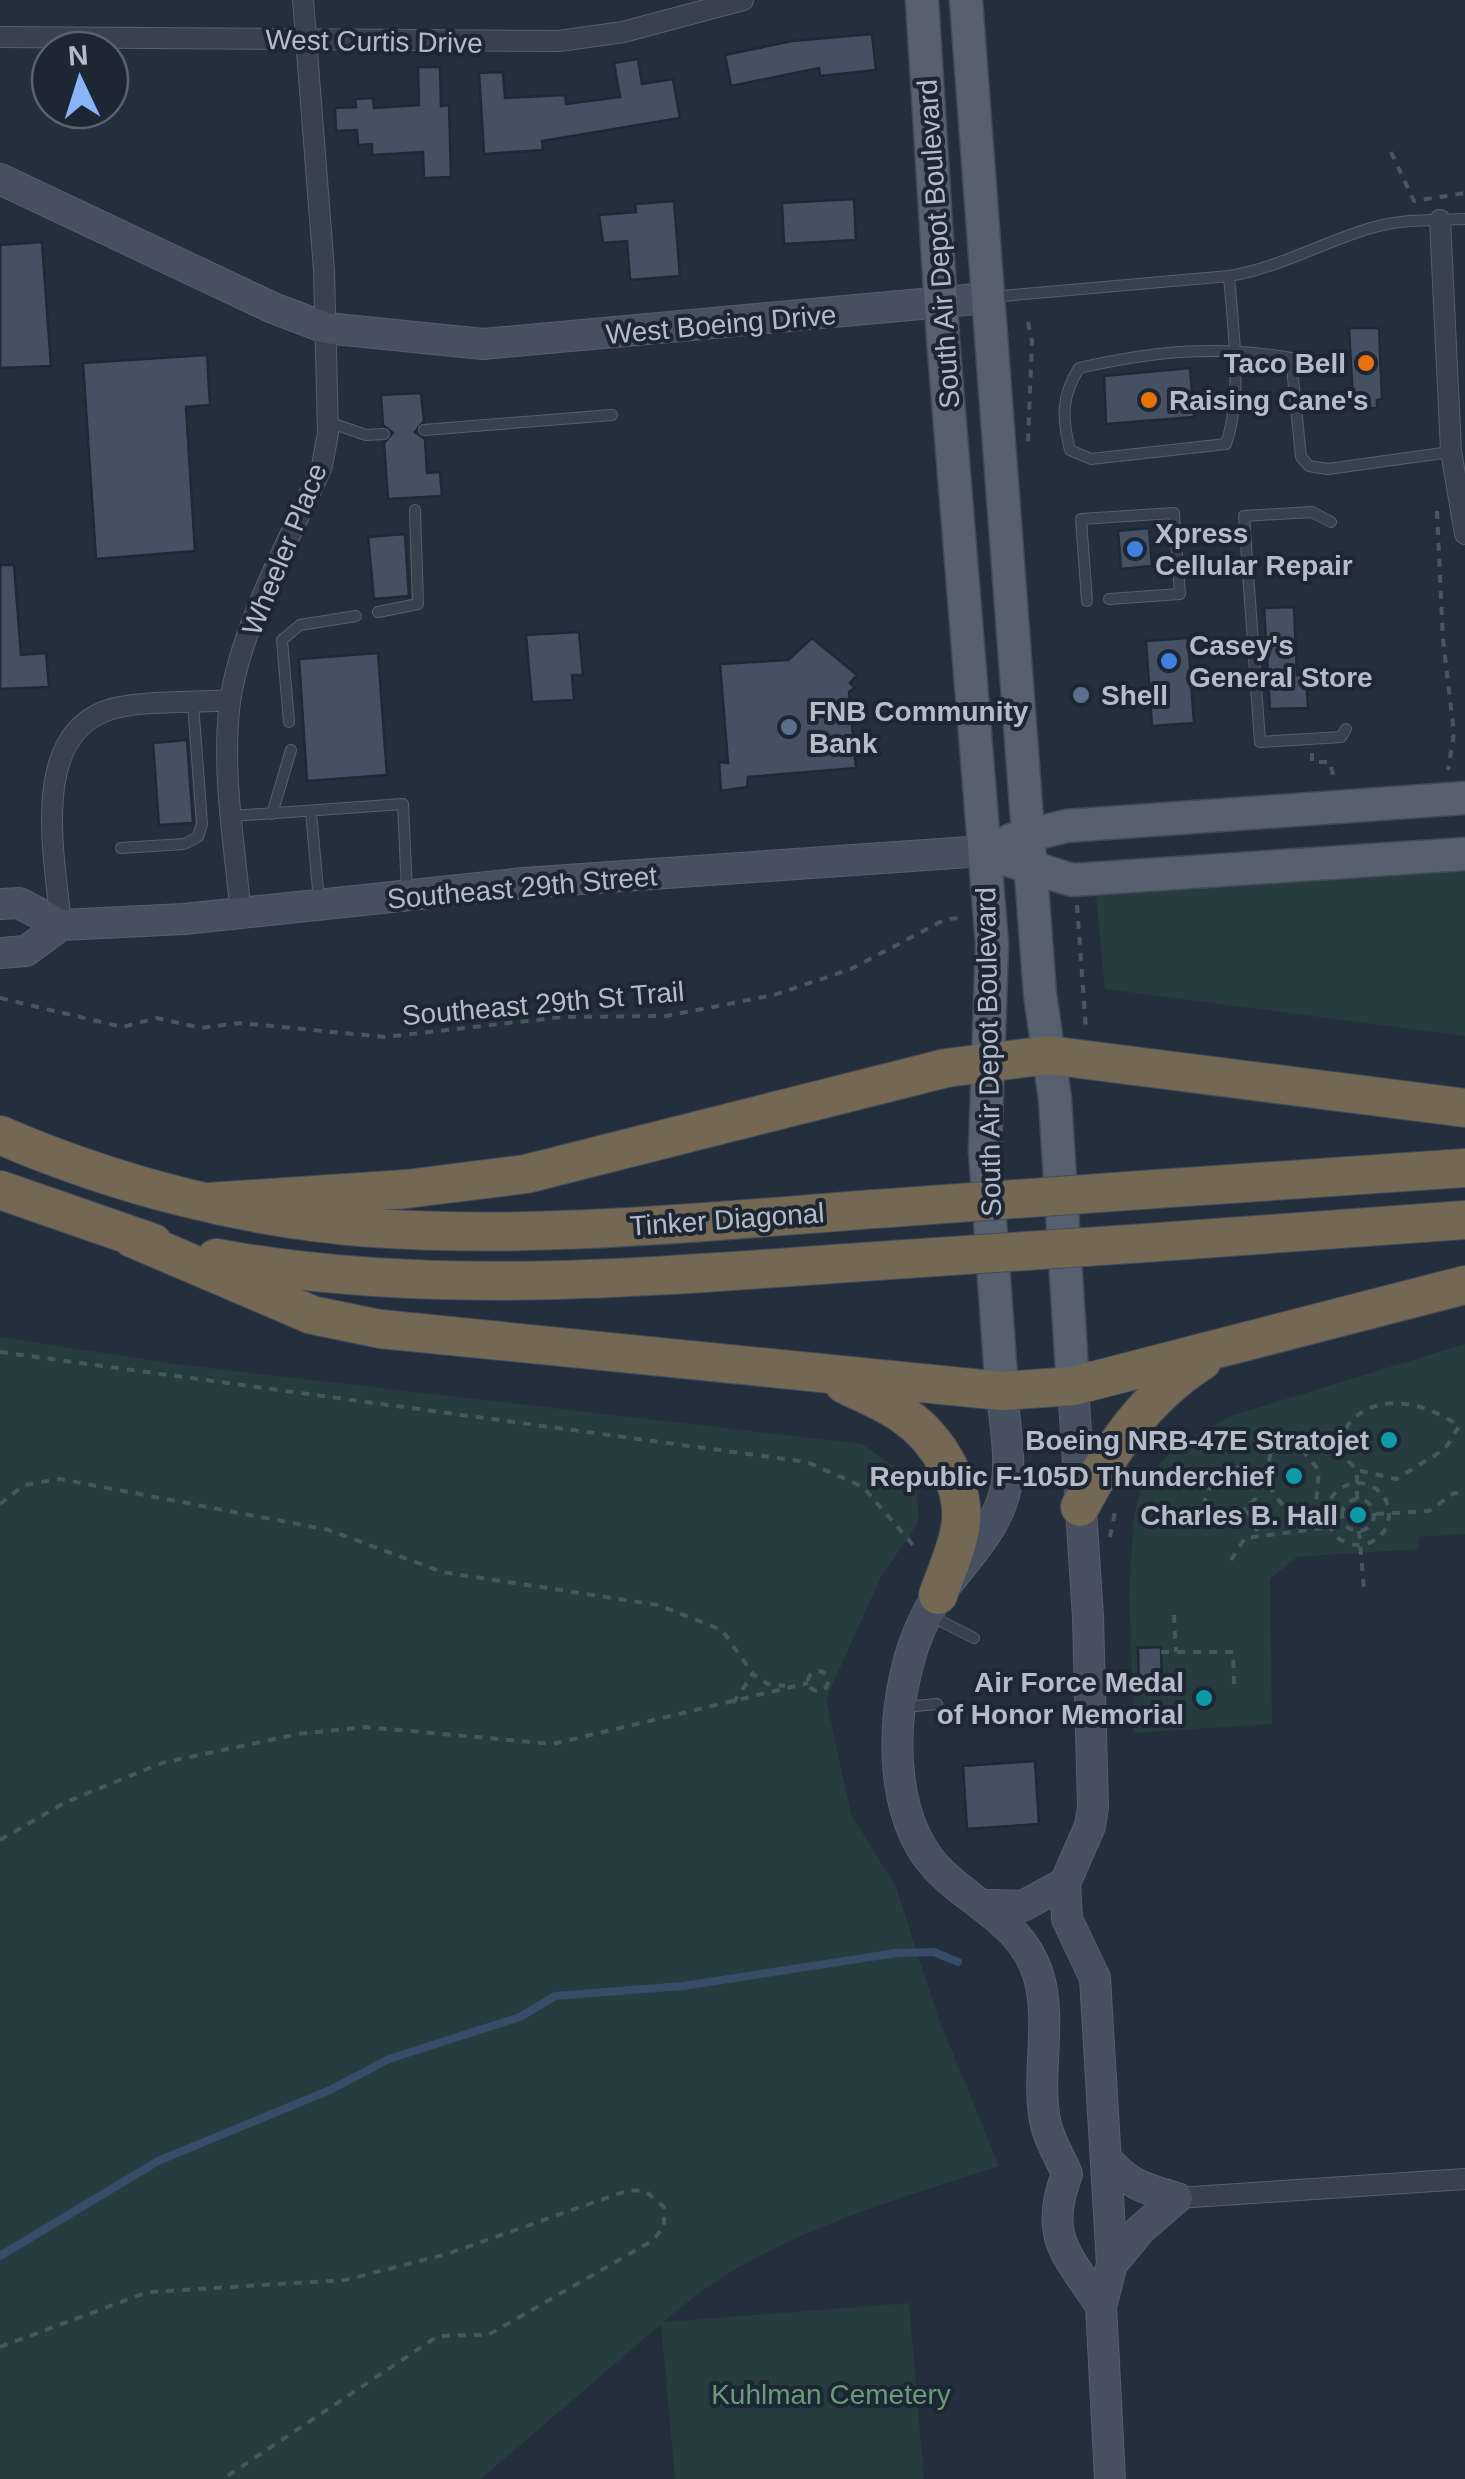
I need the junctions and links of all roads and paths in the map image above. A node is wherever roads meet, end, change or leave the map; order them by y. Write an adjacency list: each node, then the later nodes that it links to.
1 (303, 0): 6 (street, Wheeler Place)
2 (743, 0): 6 (street, West Curtis Drive)
3 (922, 0): 13 (main road, South Air Depot Boulevard)
4 (966, 0): 13 (main road, South Air Depot Boulevard)
5 (0, 37): 6 (street, West Curtis Drive)
6 (306, 40): 14 (street, Wheeler Place)
7 (1391, 152): 9 (path)
8 (0, 178): 14 (main road, West Boeing Drive)
9 (1465, 192)
10 (1465, 219): 11 (lane, West Boeing Drive)
11 (1440, 220): 12 (lane, West Boeing Drive); 20 (street)
12 (1229, 276): 13 (lane, West Boeing Drive); 15 (lane)
13 (966, 301): 14 (main road, West Boeing Drive); 38 (main road, South Air Depot Boulevard); 40 (main road, South Air Depot Boulevard)
14 (326, 328): 17 (street, Wheeler Place)
15 (1234, 348): 15 (lane); 20 (lane)
16 (612, 415): 18 (lane)
17 (328, 422): 19 (lane); 29 (street, Wheeler Place)
18 (424, 430)
19 (384, 434)
20 (1457, 461): 24 (street)
21 (1436, 496): 34 (path)
22 (415, 510): 27 (lane)
23 (1330, 522): 32 (lane)
24 (1465, 534)
25 (1109, 599): 26 (lane)
26 (1087, 601)
27 (378, 612)
28 (356, 616): 31 (lane)
29 (230, 700): 30 (street); 37 (street, Wheeler Place)
30 (193, 703): 39 (lane); 50 (street)
31 (289, 722)
32 (1346, 729)
33 (291, 750): 36 (lane)
34 (1456, 784): 38 (main road, Southeast 29th Street)
35 (311, 812): 36 (lane); 43 (lane); 46 (lane)
36 (272, 814): 37 (lane)
37 (232, 816): 48 (street, Wheeler Place)
38 (1028, 834): 40 (main road, Southeast 29th Street); 42 (main road, South Air Depot Boulevard)
39 (121, 848)
40 (983, 850): 42 (main road, Southeast 29th Street); 43 (main road, Southeast 29th Street); 49 (main road, South Air Depot Boulevard)
41 (1465, 854): 42 (main road, Southeast 29th Street)
42 (1030, 868): 47 (main road, South Air Depot Boulevard)
43 (407, 898): 46 (main road, Southeast 29th Street)
44 (1077, 903): 47 (path)
45 (0, 904): 50 (main road, Southeast 29th Street)
46 (320, 907): 48 (main road, Southeast 29th Street)
47 (1035, 911): 53 (main road, South Air Depot Boulevard)
48 (240, 916): 50 (main road, Southeast 29th Street)
49 (990, 916): 52 (path, Southeast 29th St Trail); 54 (main road, South Air Depot Boulevard)
50 (61, 926): 51 (main road, Southeast 29th Street)
51 (0, 953)
52 (0, 998)
53 (1048, 1056): 54 (highway); 55 (highway); 66 (main road, South Air Depot Boulevard)
54 (988, 1062): 59 (highway); 67 (main road, South Air Depot Boulevard)
55 (1465, 1108)
56 (0, 1135): 59 (highway, Tinker Diagonal)
57 (1465, 1168): 59 (highway, Tinker Diagonal, bridge)
58 (0, 1190): 61 (highway, Tinker Diagonal)
59 (209, 1202)
60 (1465, 1220): 61 (highway, Tinker Diagonal, bridge)
61 (132, 1238): 65 (highway)
62 (1465, 1286): 63 (highway)
63 (1222, 1348): 66 (highway); 73 (highway)
64 (0, 1352): 86 (path)
65 (828, 1376): 67 (highway); 89 (highway)
66 (1073, 1386): 67 (highway); 73 (main road, South Air Depot Boulevard)
67 (1002, 1391): 89 (main road, South Air Depot Boulevard)
68 (1358, 1470): 68 (path); 69 (path)
69 (1357, 1484): 71 (path); 75 (path); 79 (path)
70 (1465, 1494): 75 (path)
71 (1357, 1499): 77 (path); 78 (path)
72 (0, 1504): 94 (path)
73 (1080, 1507): 102 (main road, South Air Depot Boulevard)
74 (1246, 1509): 74 (path); 84 (path)
75 (1390, 1512): 77 (path); 85 (path)
76 (1315, 1514): 79 (path); 80 (path); 80 (path)
77 (1374, 1514): 83 (path)
78 (1342, 1517): 79 (path); 83 (path)
79 (1328, 1518): 81 (path)
80 (1308, 1521): 82 (path)
81 (1330, 1528): 82 (path); 85 (path)
82 (1312, 1531): 84 (path)
83 (1359, 1531): 85 (path)
84 (1259, 1534): 87 (path)
85 (1360, 1544): 88 (path)
86 (913, 1545)
87 (1230, 1560)
88 (1364, 1589)
89 (933, 1604): 91 (lane); 100 (main road, South Air Depot Boulevard)
90 (1174, 1615): 93 (path)
91 (974, 1638)
92 (1162, 1652): 93 (path)
93 (1176, 1652): 96 (path)
94 (753, 1674): 97 (path); 98 (path)
95 (808, 1683): 95 (path); 97 (path)
96 (1234, 1684)
97 (790, 1686): 98 (path)
98 (733, 1704): 101 (path)
99 (937, 1704): 100 (lane)
100 (899, 1707): 103 (main road, South Air Depot Boulevard)
101 (0, 1840)
102 (1064, 1883): 103 (main road); 104 (main road, South Air Depot Boulevard)
103 (988, 1905): 108 (main road, South Air Depot Boulevard)
104 (1106, 2158): 106 (main road); 107 (main road, South Air Depot Boulevard)
105 (1465, 2179): 106 (street)
106 (1177, 2198): 107 (main road)
107 (1112, 2264): 108 (main road, South Air Depot Boulevard)
108 (1101, 2306): 111 (main road, South Air Depot Boulevard)
109 (0, 2347): 110 (path)
110 (224, 2479)
111 (1110, 2479)

